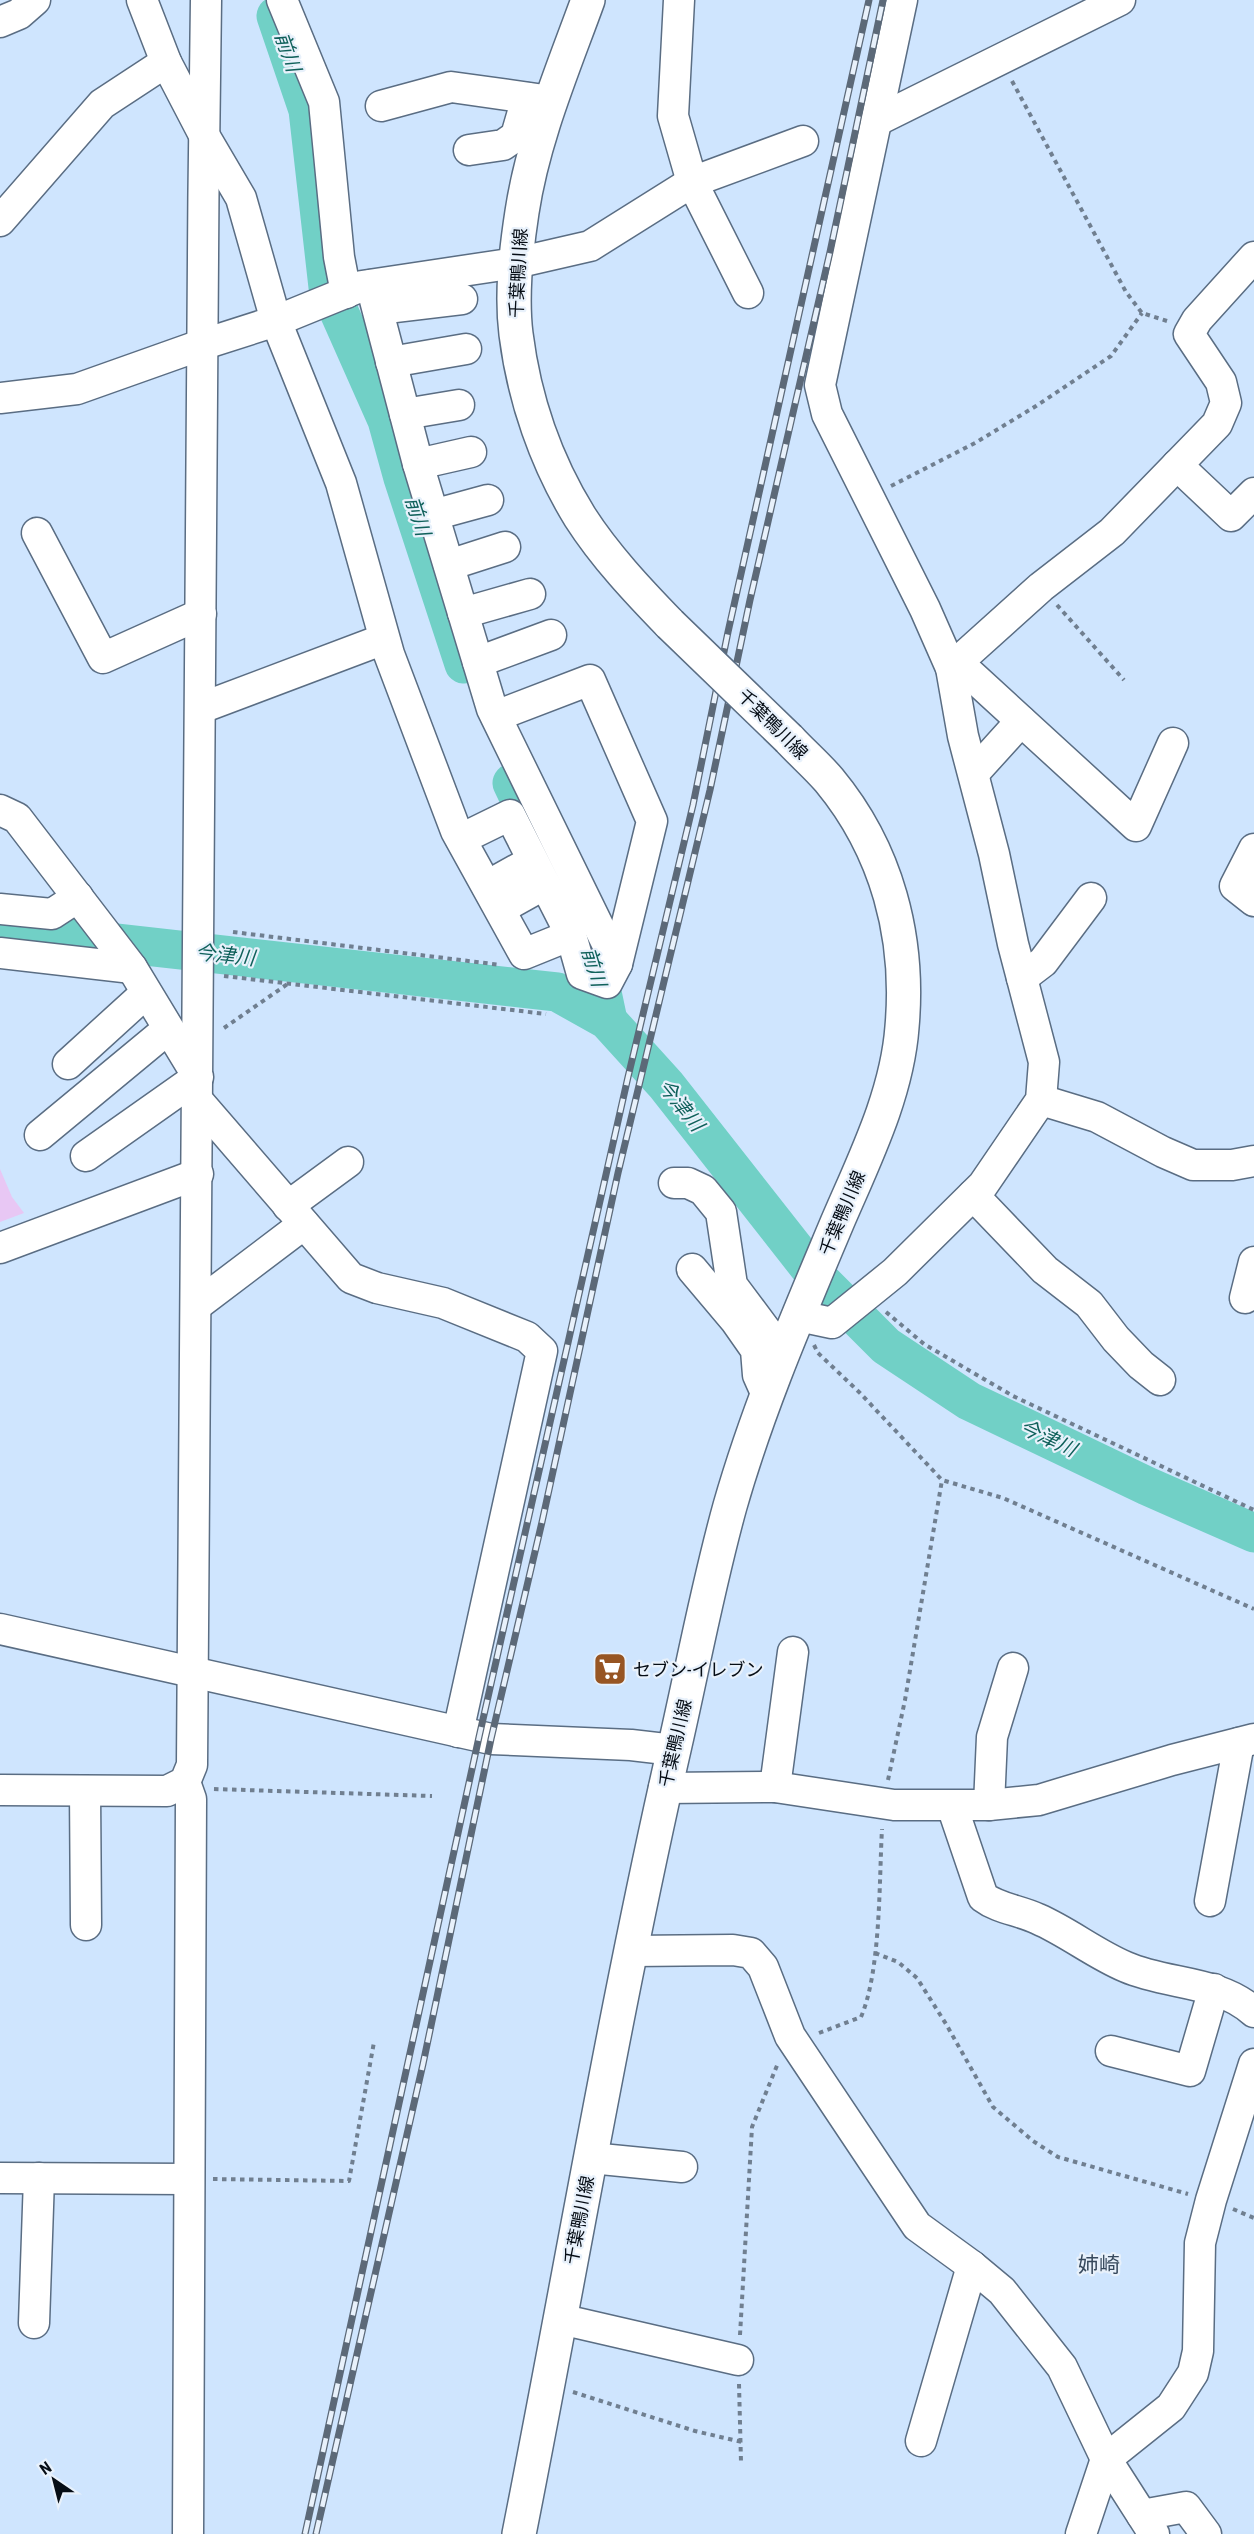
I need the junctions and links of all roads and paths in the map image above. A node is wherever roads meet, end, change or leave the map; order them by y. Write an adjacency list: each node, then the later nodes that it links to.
1 (35, 0): 9 (street)
2 (142, 0): 11 (street)
3 (206, 0): 15 (street)
4 (282, 0): 23 (street)
5 (588, 0): 12 (main road, 千葉鴨川線)
6 (679, 0): 18 (street)
7 (902, 0): 14 (street)
8 (1120, 0): 10 (street)
9 (0, 22)
10 (1000, 59): 14 (street); 25 (path)
11 (166, 62): 15 (street); 19 (street)
12 (539, 100): 13 (street); 17 (street); 21 (main road, 千葉鴨川線)
13 (381, 106)
14 (876, 121): 38 (street)
15 (204, 135): 26 (street); 28 (street)
16 (803, 141): 18 (street)
17 (469, 150)
18 (692, 182): 21 (street); 22 (street)
19 (0, 221)
20 (1254, 257): 27 (street)
21 (516, 263): 23 (street); 96 (main road, 千葉鴨川線, bridge)
22 (748, 293)
23 (365, 295): 24 (street); 26 (street); 30 (street)
24 (462, 299)
25 (1142, 313): 27 (path); 38 (path)
26 (276, 321): 28 (street); 49 (street)
27 (1192, 329): 36 (street)
28 (201, 345): 31 (street); 47 (street)
29 (465, 349): 30 (street)
30 (392, 362): 33 (street)
31 (0, 398)
32 (459, 405): 33 (street)
33 (405, 414): 35 (street)
34 (471, 452): 35 (street)
35 (418, 464): 40 (street)
36 (1177, 465): 37 (street); 44 (street)
37 (1254, 493)
38 (869, 497): 51 (street)
39 (488, 500): 40 (street)
40 (433, 515): 43 (street)
41 (37, 533): 47 (street)
42 (505, 548): 43 (street)
43 (449, 566): 46 (street)
44 (1041, 587): 51 (street); 52 (path)
45 (530, 594): 46 (street)
46 (464, 613): 50 (street)
47 (201, 614): 53 (street)
48 (551, 635): 50 (street)
49 (384, 639): 53 (street); 59 (street)
50 (478, 662): 54 (street)
51 (954, 665): 55 (street); 57 (street)
52 (1124, 680)
53 (201, 708): 72 (street)
54 (496, 717): 70 (street); 70 (street)
55 (1021, 721): 56 (street); 57 (street)
56 (1173, 743)
57 (974, 773): 73 (street)
58 (0, 810): 62 (street)
59 (461, 839): 61 (street); 63 (street)
60 (1254, 849): 65 (street)
61 (538, 872): 63 (street); 68 (street)
62 (78, 897): 66 (street); 74 (street)
63 (493, 898): 68 (street)
64 (1090, 898): 73 (street)
65 (1254, 901)
66 (0, 909)
67 (233, 932): 71 (path)
68 (571, 935): 70 (street)
69 (0, 953): 74 (street)
70 (617, 964)
71 (512, 966)
72 (199, 973): 75 (path); 78 (street)
73 (1022, 978): 81 (street)
74 (139, 981): 77 (street); 79 (street)
75 (289, 983): 76 (path); 78 (path)
76 (546, 1014)
77 (168, 1029): 80 (street); 82 (street)
78 (199, 1046): 80 (street)
79 (68, 1064)
80 (199, 1089): 83 (street); 86 (street); 89 (street)
81 (1041, 1100): 84 (street); 88 (street)
82 (40, 1135)
83 (86, 1155)
84 (1254, 1161)
85 (348, 1162): 89 (street)
86 (198, 1174): 90 (street); 95 (street)
87 (674, 1182): 97 (street)
88 (973, 1195): 93 (street); 98 (street)
89 (296, 1215): 95 (street); 107 (street)
90 (0, 1248)
91 (1254, 1263): 94 (street)
92 (692, 1269): 99 (street)
93 (866, 1296): 96 (street); 101 (path)
94 (1245, 1298)
95 (196, 1305): 106 (street)
96 (799, 1317): 97 (main road, 千葉鴨川線); 100 (path)
97 (782, 1352): 99 (main road, 千葉鴨川線)
98 (1160, 1380)
99 (766, 1394): 109 (main road, 千葉鴨川線)
100 (942, 1480): 102 (path); 116 (path)
101 (1254, 1510)
102 (1254, 1609)
103 (0, 1629): 106 (street)
104 (793, 1652): 111 (street)
105 (1013, 1668): 117 (street)
106 (194, 1674): 107 (street); 110 (street)
107 (458, 1732): 109 (street)
108 (1247, 1741): 117 (street); 119 (street)
109 (674, 1750): 112 (main road, 千葉鴨川線)
110 (185, 1782): 114 (street); 115 (path); 133 (street)
111 (775, 1787): 112 (street); 116 (street)
112 (664, 1788): 121 (main road, 千葉鴨川線)
113 (0, 1790): 114 (street)
114 (85, 1791): 120 (street)
115 (432, 1796)
116 (883, 1804): 118 (street); 122 (path)
117 (989, 1805): 118 (street)
118 (952, 1806): 123 (street)
119 (1210, 1901)
120 (87, 1925)
121 (631, 1951): 126 (street); 129 (main road, 千葉鴨川線)
122 (875, 1953): 126 (path); 134 (path)
123 (1214, 1989): 124 (street); 127 (street)
124 (1254, 2012)
125 (374, 2042): 133 (path)
126 (794, 2042): 136 (street); 139 (path)
127 (1111, 2052)
128 (1254, 2064): 134 (street)
129 (591, 2158): 130 (street); 137 (main road, 千葉鴨川線)
130 (682, 2167)
131 (0, 2178): 132 (street)
132 (39, 2178): 133 (street); 138 (street)
133 (188, 2179): 146 (street)
134 (1211, 2200): 135 (path); 143 (street)
135 (1254, 2218)
136 (972, 2266): 141 (street); 143 (street)
137 (560, 2319): 139 (street); 140 (main road, 千葉鴨川線)
138 (34, 2323)
139 (738, 2360): 142 (path)
140 (549, 2384): 142 (path); 147 (main road, 千葉鴨川線)
141 (921, 2441)
142 (741, 2442): 144 (path)
143 (1106, 2459): 145 (street); 148 (street)
144 (741, 2462)
145 (1148, 2524): 149 (street)
146 (188, 2534)
147 (519, 2534)
148 (1081, 2534)
149 (1206, 2534)

